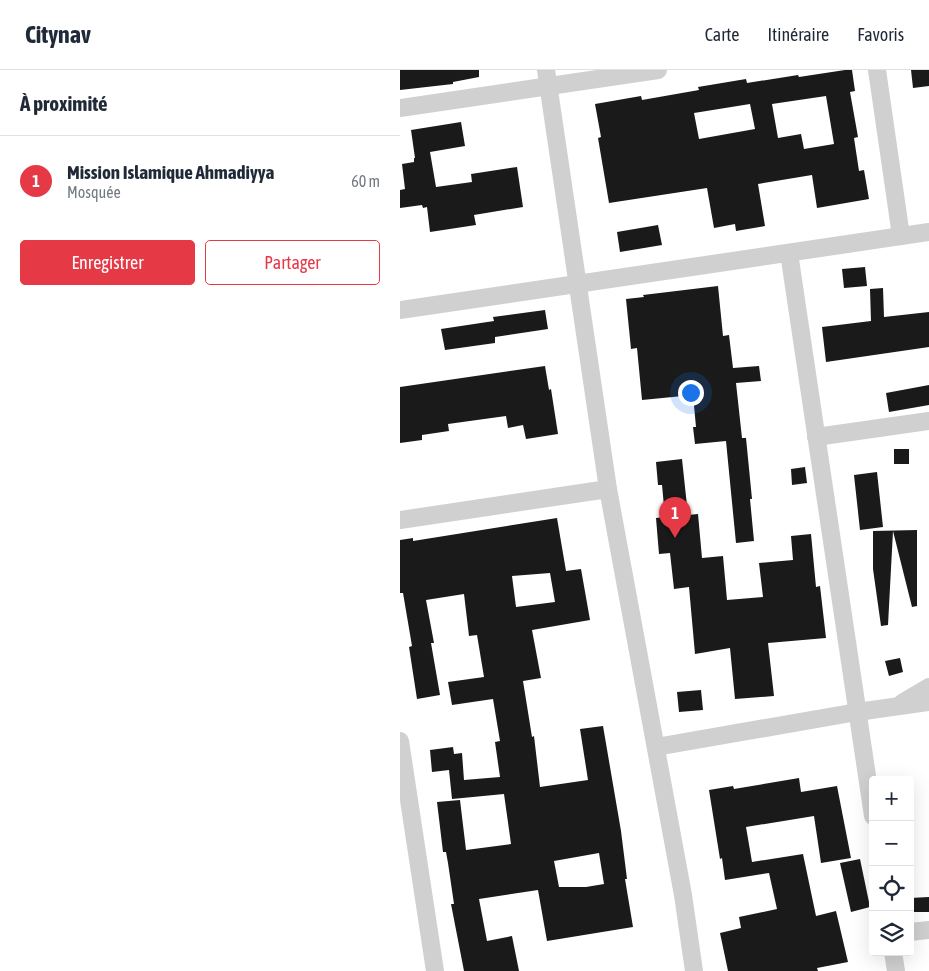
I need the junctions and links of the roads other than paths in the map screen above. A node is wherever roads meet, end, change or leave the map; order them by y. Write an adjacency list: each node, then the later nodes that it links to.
1 (658, 70): 3 (street)
2 (876, 70): 6 (street)
3 (547, 78): 4 (street); 8 (street)
4 (400, 108)
5 (929, 232): 6 (street)
6 (901, 236): 7 (street)
7 (788, 252): 8 (street); 11 (street)
8 (578, 284): 9 (street); 12 (street)
9 (400, 310)
10 (929, 421): 11 (street)
11 (816, 437): 17 (street)
12 (608, 489): 13 (street); 19 (street)
13 (400, 520)
14 (929, 687): 16 (street)
15 (929, 702): 16 (street)
16 (896, 707): 17 (street)
17 (857, 712): 19 (street); 20 (street)
18 (400, 741): 24 (street)
19 (656, 747): 25 (street)
20 (869, 790)
21 (929, 930): 22 (street)
22 (914, 932)
23 (894, 956): 26 (street)
24 (435, 971)
25 (694, 971)
26 (896, 971)

